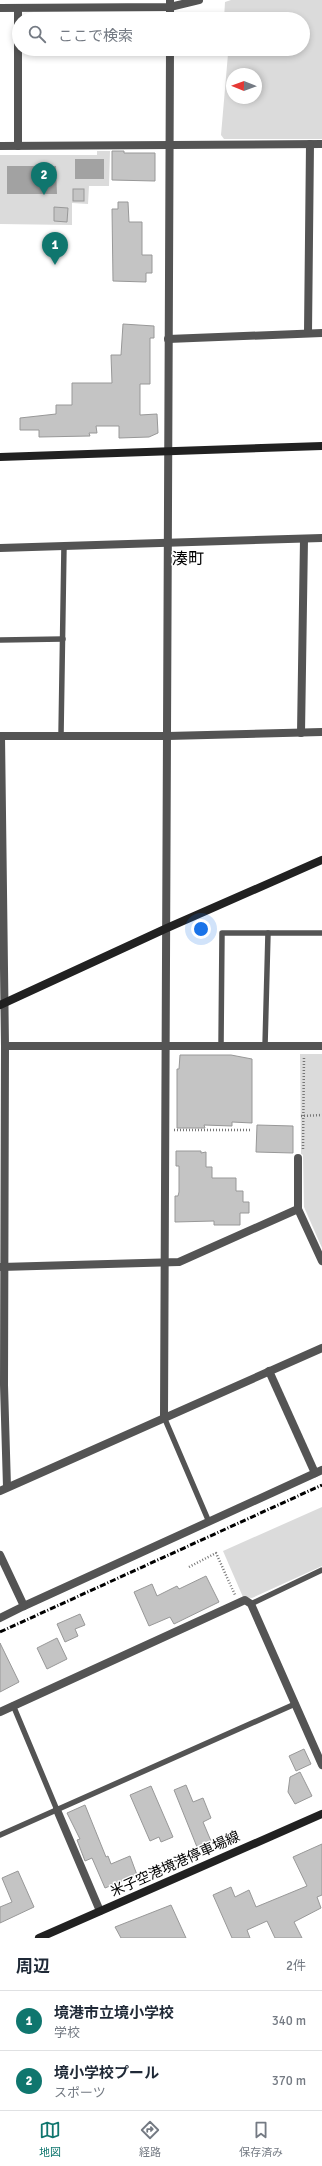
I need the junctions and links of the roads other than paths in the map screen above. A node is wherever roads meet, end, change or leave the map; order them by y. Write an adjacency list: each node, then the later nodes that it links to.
1 (199, 0): 2 (street)
2 (170, 3): 4 (street)
3 (0, 8): 4 (street)
4 (18, 8): 5 (street)
5 (18, 12)
6 (18, 56): 12 (street)
7 (170, 56): 8 (street)
8 (168, 144): 9 (street); 12 (street); 15 (street)
9 (310, 144): 10 (street); 14 (street)
10 (322, 144)
11 (0, 146): 12 (street)
12 (18, 146)
13 (322, 332): 14 (street)
14 (308, 333): 15 (street)
15 (168, 340): 17 (street)
16 (322, 446): 17 (street)
17 (168, 451): 18 (street); 21 (street)
18 (0, 456)
19 (322, 538): 20 (street)
20 (304, 539): 21 (street); 27 (street)
21 (168, 543): 22 (street); 30 (street)
22 (64, 546): 23 (street); 24 (lane)
23 (0, 548)
24 (63, 639): 25 (lane); 28 (lane)
25 (0, 640)
26 (322, 732): 27 (street)
27 (301, 733): 30 (street)
28 (61, 735): 29 (street); 30 (street)
29 (1, 736): 35 (street)
30 (168, 736): 32 (street)
31 (322, 860): 32 (street)
32 (167, 928): 36 (street); 38 (street)
33 (268, 933): 34 (lane); 39 (lane); 40 (lane)
34 (322, 933)
35 (2, 936): 36 (street)
36 (2, 1004): 37 (street)
37 (5, 1046): 38 (street); 46 (street)
38 (165, 1046): 39 (street); 45 (street)
39 (221, 1046): 40 (street)
40 (266, 1046): 41 (street)
41 (322, 1046)
42 (298, 1158): 43 (street)
43 (298, 1209): 44 (street); 45 (street)
44 (322, 1261)
45 (166, 1262): 46 (street); 50 (street)
46 (2, 1267): 49 (street)
47 (322, 1348): 48 (street)
48 (269, 1371): 50 (street); 51 (street)
49 (2, 1385): 52 (street)
50 (164, 1417): 52 (street); 53 (lane)
51 (318, 1472): 53 (street)
52 (4, 1489)
53 (209, 1522): 57 (street)
54 (0, 1555): 57 (street)
55 (322, 1570): 56 (lane)
56 (251, 1604): 59 (street); 60 (street)
57 (24, 1606): 58 (street)
58 (0, 1618)
59 (295, 1704): 62 (street); 63 (lane)
60 (14, 1706): 61 (street); 63 (lane)
61 (0, 1712)
62 (322, 1765)
63 (57, 1810): 65 (lane); 66 (street)
64 (322, 1814): 66 (street, 米子空港境港停車場線)
65 (0, 1835)
66 (100, 1911): 67 (street, 米子空港境港停車場線)
67 (39, 1938)

